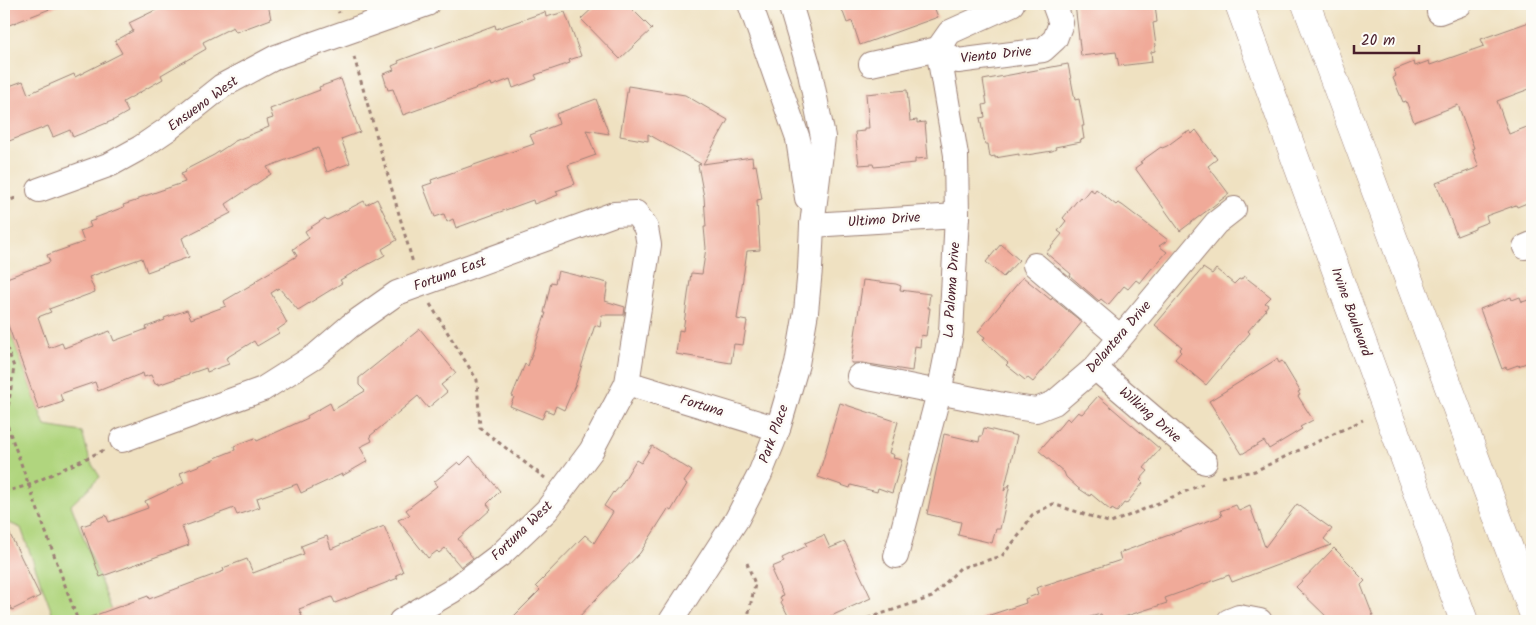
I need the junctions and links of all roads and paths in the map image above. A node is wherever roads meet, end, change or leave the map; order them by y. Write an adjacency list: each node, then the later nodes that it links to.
1 (427, 4): 11 (street, Ensueno West)
2 (750, 4): 14 (street, Park Place)
3 (790, 4): 14 (street, Park Place)
4 (1012, 4): 8 (street)
5 (1054, 4): 8 (street, Viento Drive)
6 (1239, 4): 41 (main road, Irvine Boulevard)
7 (1306, 4): 33 (main road)
8 (938, 50): 10 (street); 13 (street, La Paloma Drive)
9 (354, 57): 16 (path)
10 (870, 64)
11 (39, 190)
12 (1234, 209): 18 (street, Delantera Drive)
13 (957, 216): 14 (street, Ultimo Drive); 23 (street, La Paloma Drive)
14 (812, 225): 25 (street, Park Place)
15 (1035, 265): 18 (street)
16 (414, 266)
17 (430, 303): 28 (path)
18 (1120, 337): 20 (street, Delantera Drive)
19 (4, 340): 29 (path)
20 (1095, 368): 23 (street, Delantera Drive); 27 (street, Wilking Drive)
21 (858, 376): 23 (street, Delantera Drive)
22 (627, 383): 25 (street, Fortuna); 26 (street, Fortuna East); 35 (street, Fortuna West)
23 (939, 393): 31 (street, La Paloma Drive)
24 (1363, 420): 27 (path)
25 (778, 428): 36 (street, Park Place)
26 (122, 440): 29 (path)
27 (1210, 474): 38 (path)
28 (548, 480)
29 (29, 485): 30 (path); 34 (path)
30 (4, 492)
31 (896, 556)
32 (748, 563): 37 (path)
33 (1532, 610)
34 (78, 621)
35 (401, 621)
36 (671, 621)
37 (749, 621)
38 (860, 621)
39 (1229, 621): 40 (street)
40 (1260, 621)
41 (1464, 621)

